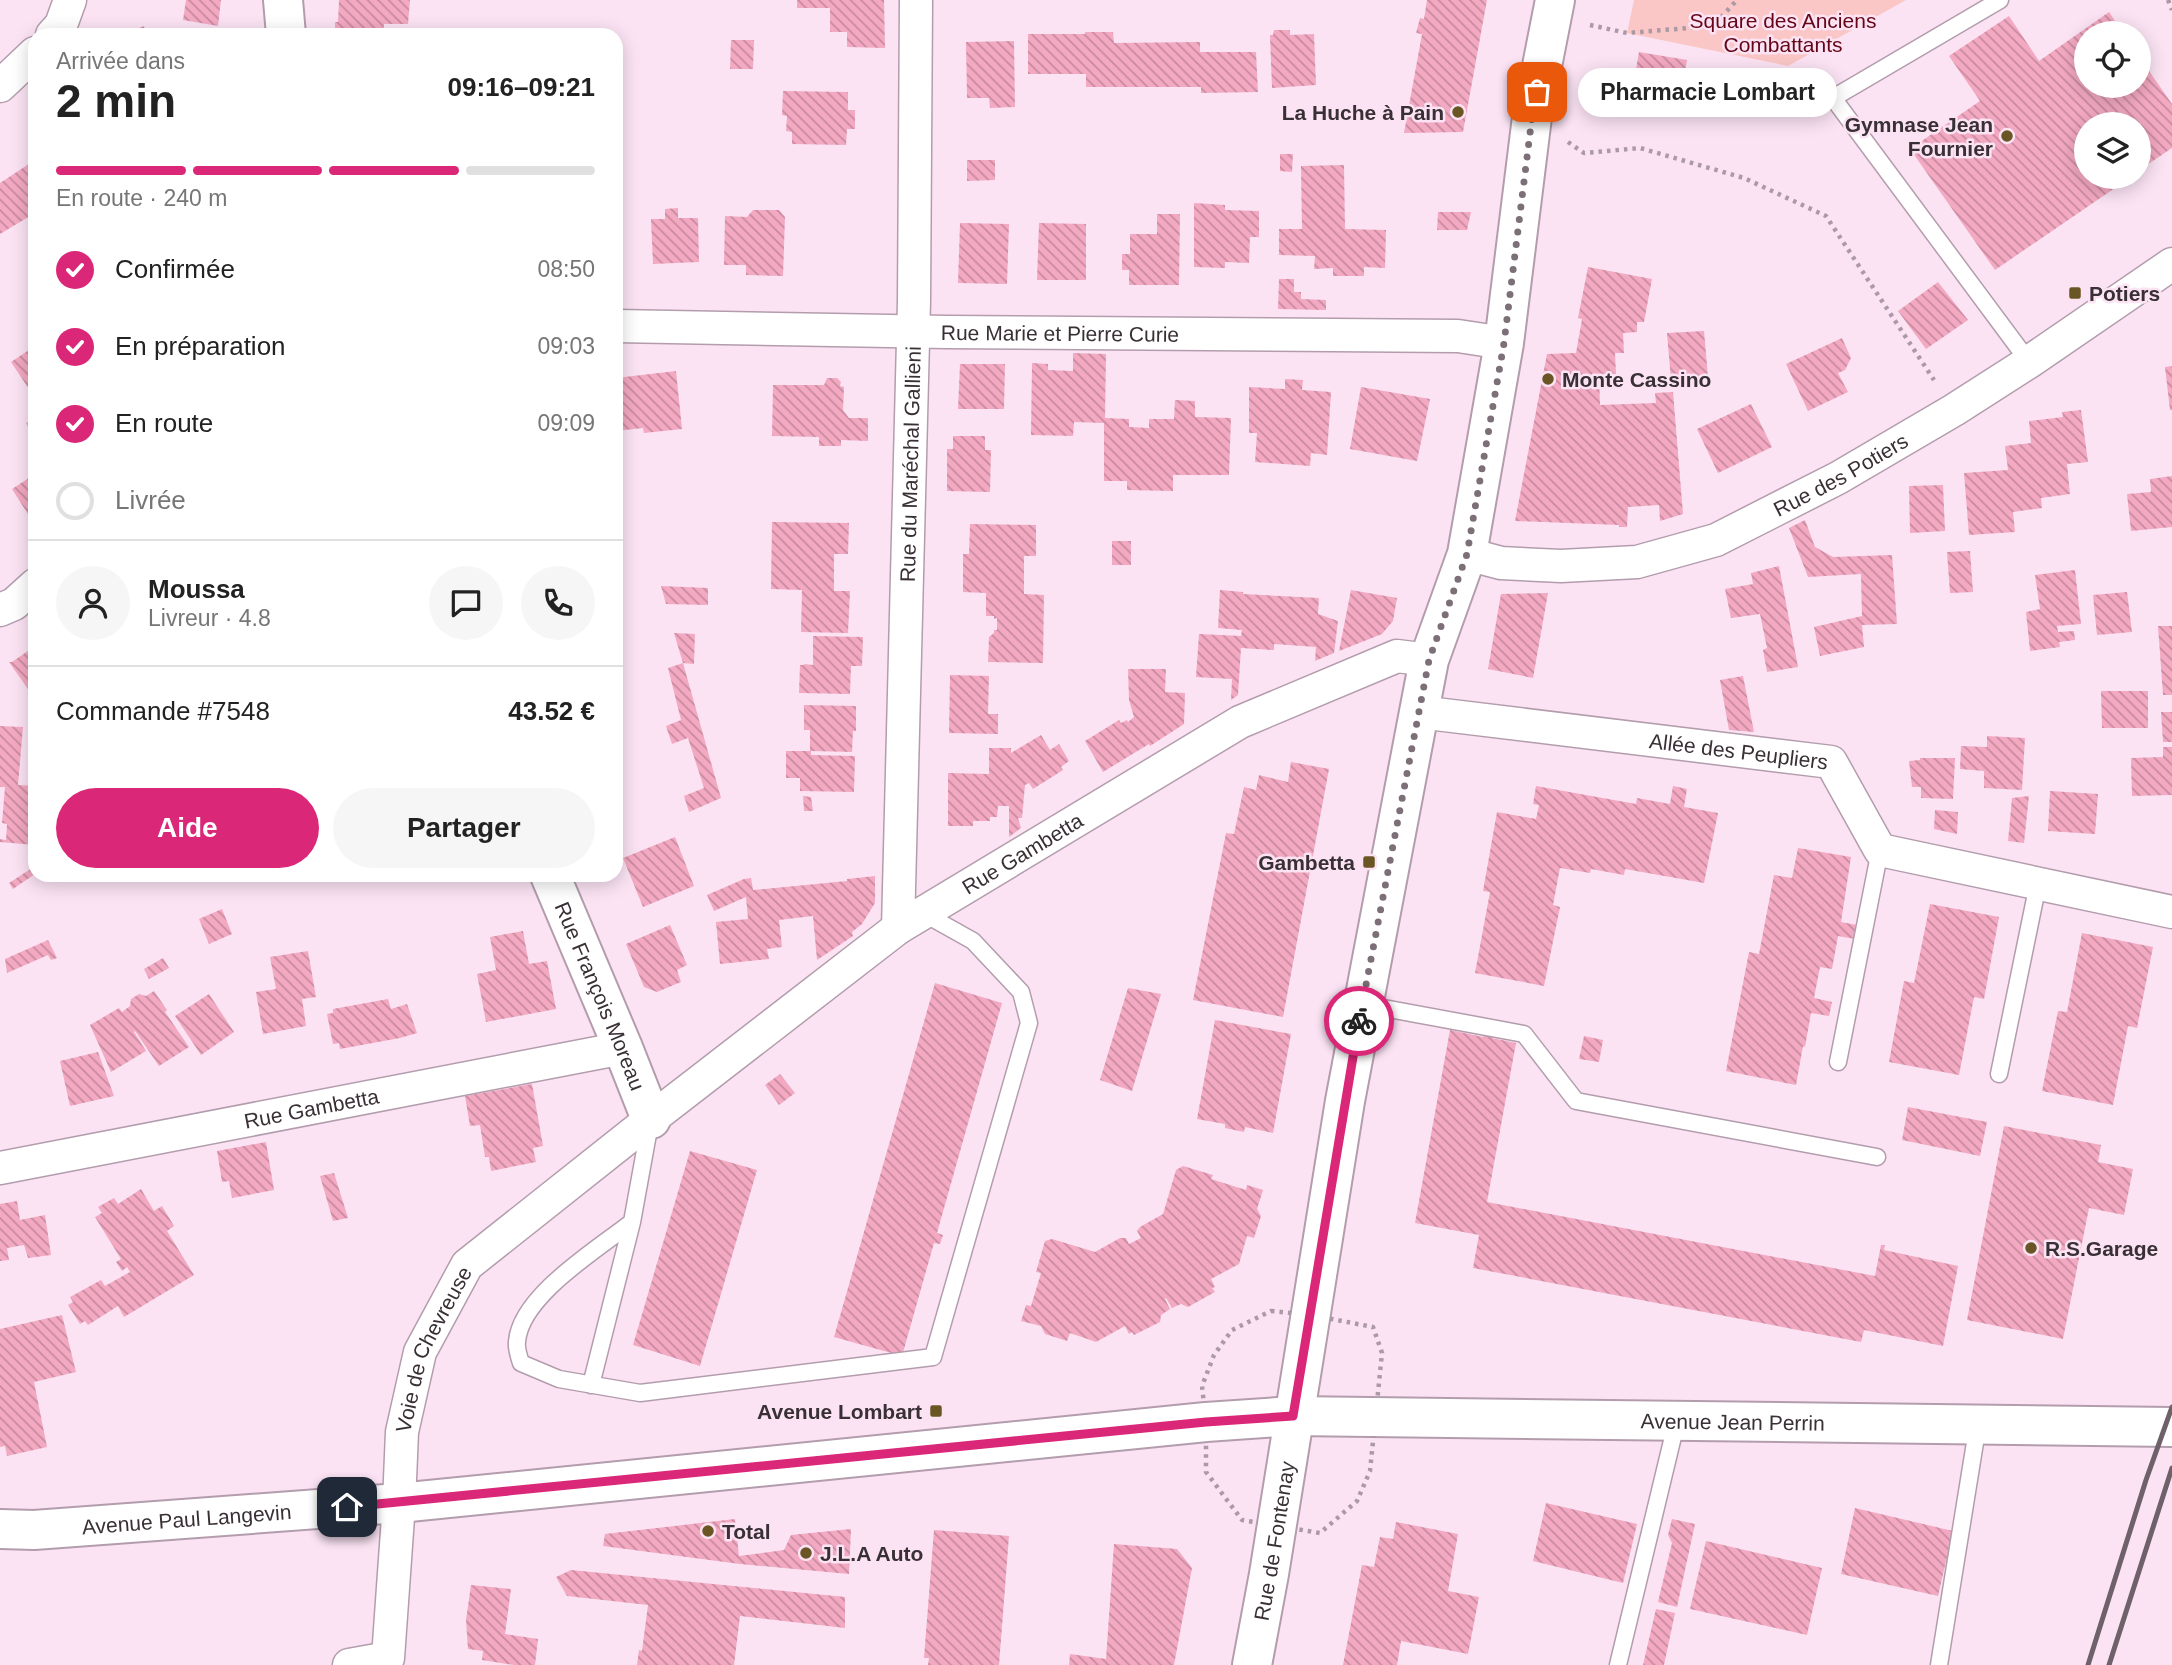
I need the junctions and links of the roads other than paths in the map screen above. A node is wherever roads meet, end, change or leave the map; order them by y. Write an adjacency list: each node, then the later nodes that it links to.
1 (70, 0): 6 (street)
2 (283, 0): 7 (main road)
3 (916, 0): 12 (street, Rue du Maréchal Gallieni)
4 (2000, 0): 14 (lane)
5 (1553, 9): 13 (main road)
6 (58, 28)
7 (285, 28)
8 (28, 60): 9 (street)
9 (0, 86)
10 (2172, 264): 14 (street, Rue des Potiers)
11 (623, 326): 12 (street, Rue Marie et Pierre Curie)
12 (912, 330): 13 (street, Rue Marie et Pierre Curie); 24 (street, Rue du Maréchal Gallieni)
13 (1504, 343): 15 (main road)
14 (2029, 362): 15 (street, Rue des Potiers)
15 (1467, 554): 18 (main road)
16 (28, 591): 17 (street)
17 (0, 610)
18 (1429, 660): 19 (main road); 24 (street, Rue Gambetta)
19 (1419, 712): 20 (street, Allée des Peupliers); 25 (main road)
20 (1880, 850): 22 (street); 27 (lane)
21 (553, 882): 26 (main road, Rue François Moreau)
22 (2038, 884): 23 (street); 28 (lane)
23 (2172, 912)
24 (911, 920): 29 (street, Rue Gambetta); 33 (lane)
25 (1362, 1004): 30 (lane); 34 (main road)
26 (623, 1048): 29 (main road, Rue François Moreau); 31 (street, Rue Gambetta)
27 (1838, 1062)
28 (1999, 1074)
29 (651, 1119): 32 (lane); 38 (street, Voie de Chevreuse)
30 (1877, 1157)
31 (0, 1168)
32 (632, 1222): 33 (lane); 33 (lane)
33 (591, 1385)
34 (1293, 1416): 35 (main road, Avenue Jean Perrin); 38 (main road, Avenue Paul Langevin); 41 (main road, Rue de Fontenay)
35 (1677, 1420): 36 (main road, Avenue Jean Perrin); 42 (lane)
36 (1978, 1424): 37 (main road, Avenue Jean Perrin); 43 (lane)
37 (2172, 1427)
38 (399, 1503): 39 (main road, Avenue Paul Langevin); 40 (street, Voie de Chevreuse)
39 (0, 1529)
40 (349, 1665)
41 (1252, 1665)
42 (1618, 1665)
43 (1939, 1665)

